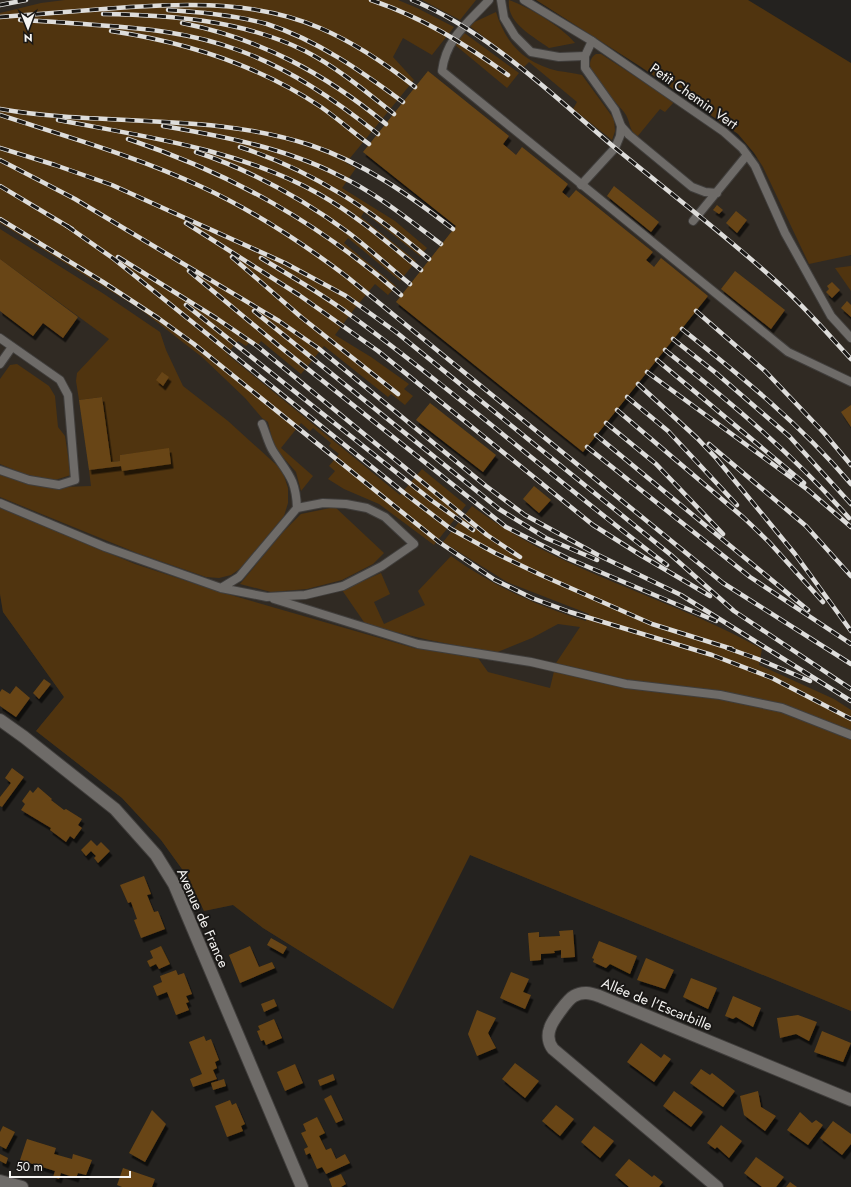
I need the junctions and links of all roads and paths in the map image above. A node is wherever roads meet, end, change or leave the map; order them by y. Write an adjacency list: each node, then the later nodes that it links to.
1 (489, 0): 8 (lane)
2 (501, 0): 5 (lane)
3 (524, 0): 4 (lane, Petit Chemin Vert)
4 (592, 41): 5 (lane); 7 (lane, Petit Chemin Vert)
5 (585, 56): 6 (lane)
6 (621, 126): 8 (lane); 9 (lane)
7 (747, 155): 9 (lane); 12 (lane, Petit Chemin Vert)
8 (581, 185): 15 (lane)
9 (716, 194): 10 (lane)
10 (693, 221)
11 (0, 338): 13 (lane)
12 (851, 338)
13 (12, 347): 14 (lane); 17 (lane)
14 (0, 364)
15 (851, 382)
16 (262, 424): 19 (lane)
17 (0, 470)
18 (0, 503): 20 (lane)
19 (297, 508): 20 (lane); 21 (lane)
20 (221, 588): 21 (lane)
21 (267, 597): 23 (lane)
22 (0, 720): 27 (street, Avenue de France)
23 (851, 735)
24 (851, 1100): 28 (street, Allée de l'Escarbille)
25 (0, 1181): 26 (street)
26 (22, 1187)
27 (302, 1187)
28 (718, 1187)

